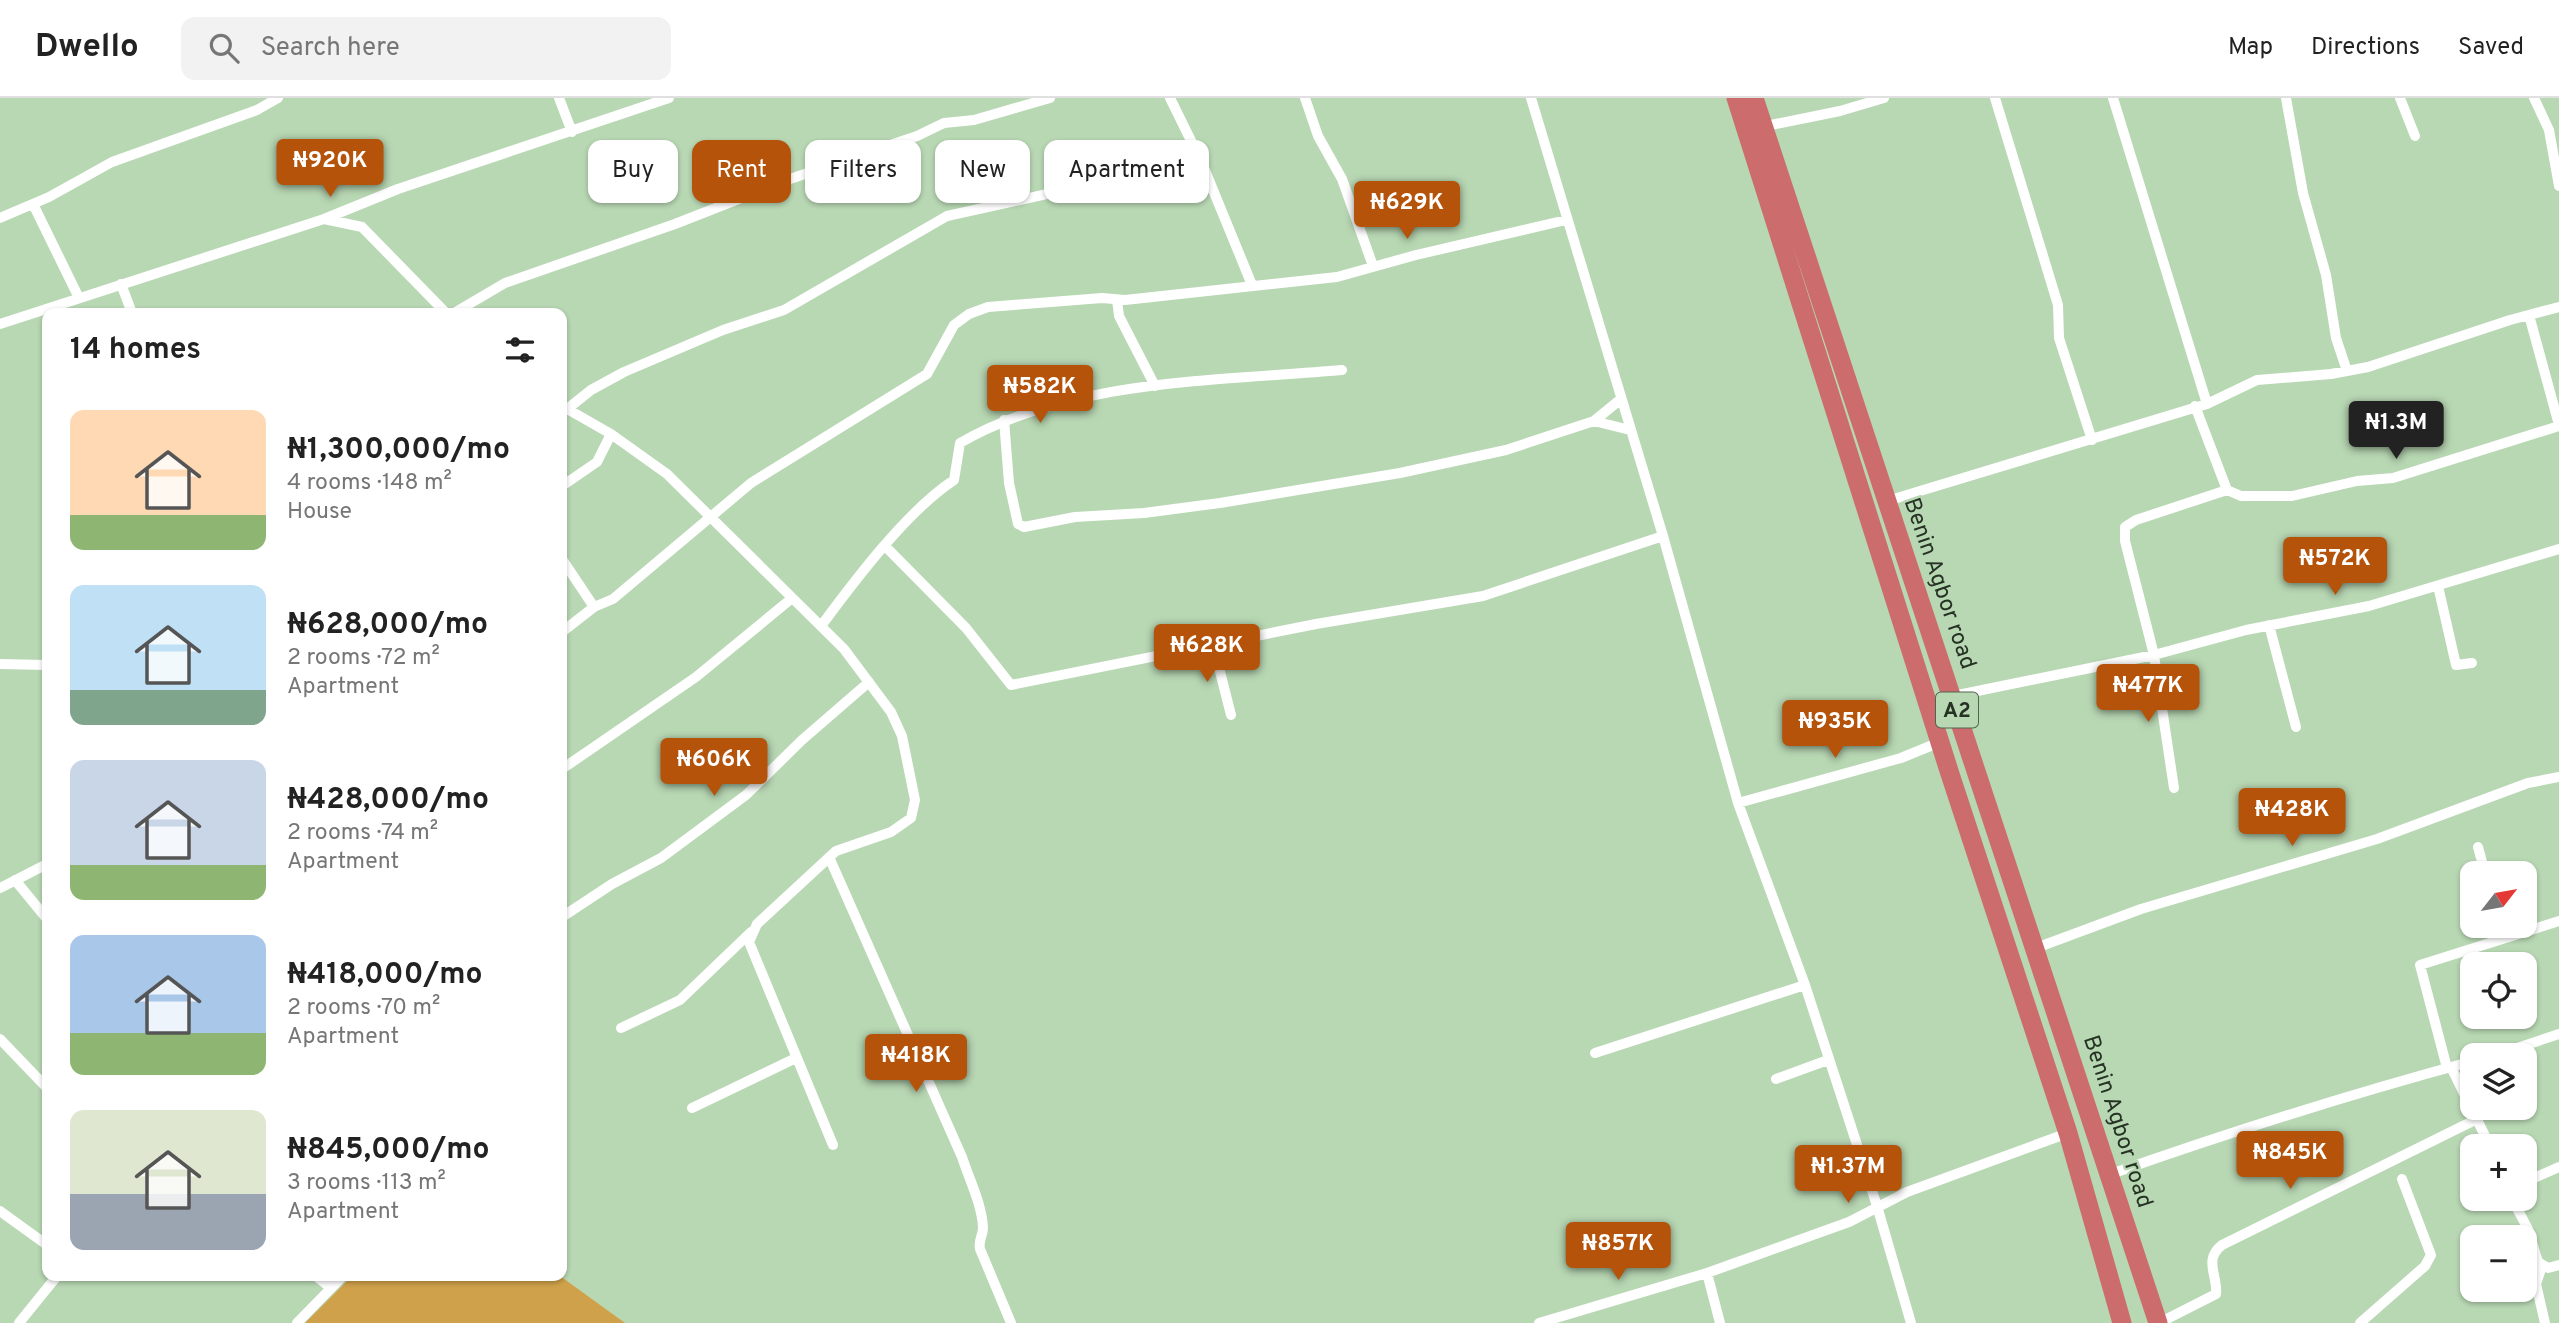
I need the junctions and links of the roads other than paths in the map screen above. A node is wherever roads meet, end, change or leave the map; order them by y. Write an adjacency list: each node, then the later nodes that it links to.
1 (278, 98): 26 (street)
2 (559, 98): 19 (street)
3 (669, 98): 19 (street)
4 (1050, 98): 40 (street)
5 (1170, 98): 21 (street)
6 (1305, 98): 31 (street)
7 (1531, 98): 29 (street)
8 (1737, 98): 18 (highway, Benin Agbor road / A2)
9 (1754, 98): 18 (highway, Benin Agbor road / A2)
10 (1835, 98): 17 (street)
11 (1884, 98): 17 (street)
12 (1995, 98): 57 (street)
13 (2113, 98): 48 (street)
14 (2286, 98): 45 (street)
15 (2400, 98): 20 (street)
16 (2534, 98): 23 (street)
17 (1840, 111): 18 (street)
18 (1755, 130): 60 (highway, Benin Agbor road / A2); 81 (highway, Benin Agbor road / A2)
19 (572, 132): 25 (street)
20 (2416, 136)
21 (1190, 140)
22 (1209, 183): 33 (street)
23 (2559, 186)
24 (1044, 195): 49 (street)
25 (362, 203): 28 (street); 30 (street)
26 (33, 204): 27 (street); 34 (street)
27 (0, 218)
28 (324, 219): 30 (street); 32 (street)
29 (1566, 220): 31 (street); 47 (street)
30 (362, 227): 39 (street)
31 (1373, 266): 33 (street)
32 (121, 284): 34 (street); 38 (street)
33 (1252, 285): 35 (street)
34 (79, 298): 37 (street)
35 (1117, 300): 46 (street); 61 (street)
36 (2559, 307): 42 (street)
37 (49, 308)
38 (130, 308)
39 (441, 308)
40 (462, 308)
41 (42, 310): 43 (street)
42 (2529, 315): 45 (street); 54 (street)
43 (0, 324)
44 (1342, 370): 46 (street)
45 (2347, 371): 48 (street)
46 (1155, 386): 52 (street)
47 (1621, 399): 53 (street); 55 (street)
48 (2207, 404): 50 (street)
49 (567, 406)
50 (2195, 406): 57 (street); 59 (street)
51 (567, 410): 56 (street)
52 (1004, 420): 53 (street); 63 (street)
53 (1594, 421): 55 (street)
54 (2559, 426): 59 (street)
55 (1630, 430): 62 (street)
56 (611, 434): 58 (street); 61 (street)
57 (2092, 440): 60 (street)
58 (567, 483)
59 (2227, 490): 73 (street)
60 (1887, 501): 78 (highway, Benin Agbor road / A2)
61 (712, 519): 67 (street); 68 (street)
62 (1663, 536): 72 (street); 85 (street)
63 (886, 547): 70 (street); 72 (street)
64 (2559, 549): 66 (street)
65 (567, 566): 68 (street)
66 (2438, 586): 69 (street); 74 (street)
67 (791, 599): 70 (street); 82 (street)
68 (594, 607): 71 (street)
69 (2269, 625): 73 (street); 80 (street)
70 (821, 626): 77 (street)
71 (567, 628)
72 (1213, 644): 79 (street)
73 (2154, 655): 78 (street); 84 (street)
74 (2472, 663)
75 (0, 664): 76 (street)
76 (42, 665)
77 (869, 682): 87 (street); 93 (street)
78 (1953, 696): 97 (highway, Benin Agbor road / A2)
79 (1231, 715)
80 (2296, 727)
81 (1940, 742): 85 (street); 113 (highway, Benin Agbor road / A2)
82 (567, 766)
83 (2559, 777): 97 (street)
84 (2174, 788)
85 (1738, 803): 98 (street)
86 (2479, 847): 88 (street)
87 (829, 857): 95 (street); 132 (street)
88 (2482, 861)
89 (42, 866): 90 (street)
90 (15, 880): 91 (street); 92 (street)
91 (0, 887)
92 (42, 913)
93 (567, 915)
94 (2559, 921): 96 (street)
95 (751, 932): 99 (street); 104 (street)
96 (2500, 939): 107 (street)
97 (2036, 948): 116 (highway, Benin Agbor road / A2)
98 (1805, 985): 103 (street); 105 (street)
99 (621, 1028)
100 (2559, 1034): 102 (street)
101 (0, 1039): 109 (street)
102 (2532, 1043)
103 (1595, 1053)
104 (796, 1058): 111 (street); 114 (street)
105 (1828, 1060): 108 (street); 119 (street)
106 (2460, 1065): 107 (street)
107 (2449, 1068): 110 (street); 116 (street)
108 (1776, 1079)
109 (42, 1083)
110 (2460, 1088)
111 (692, 1108)
112 (2475, 1120): 137 (street)
113 (2068, 1133): 119 (street); 136 (highway, Benin Agbor road / A2)
114 (833, 1145)
115 (2559, 1167): 117 (street)
116 (2111, 1174): 137 (highway, Benin Agbor road / A2)
117 (2537, 1177)
118 (2402, 1179): 138 (street)
119 (1877, 1206): 125 (street); 135 (street)
120 (0, 1211): 122 (street)
121 (2518, 1211): 124 (street)
122 (42, 1241)
123 (2559, 1265): 124 (street)
124 (2542, 1266): 139 (street)
125 (1707, 1273): 133 (street); 134 (street)
126 (53, 1281): 130 (street)
127 (322, 1281): 129 (street)
128 (338, 1281): 129 (street)
129 (331, 1288): 131 (street)
130 (19, 1323)
131 (297, 1323)
132 (1011, 1323)
133 (1539, 1323)
134 (1720, 1323)
135 (1911, 1323)
136 (2122, 1323)
137 (2159, 1323)
138 (2360, 1323)
139 (2545, 1323)

